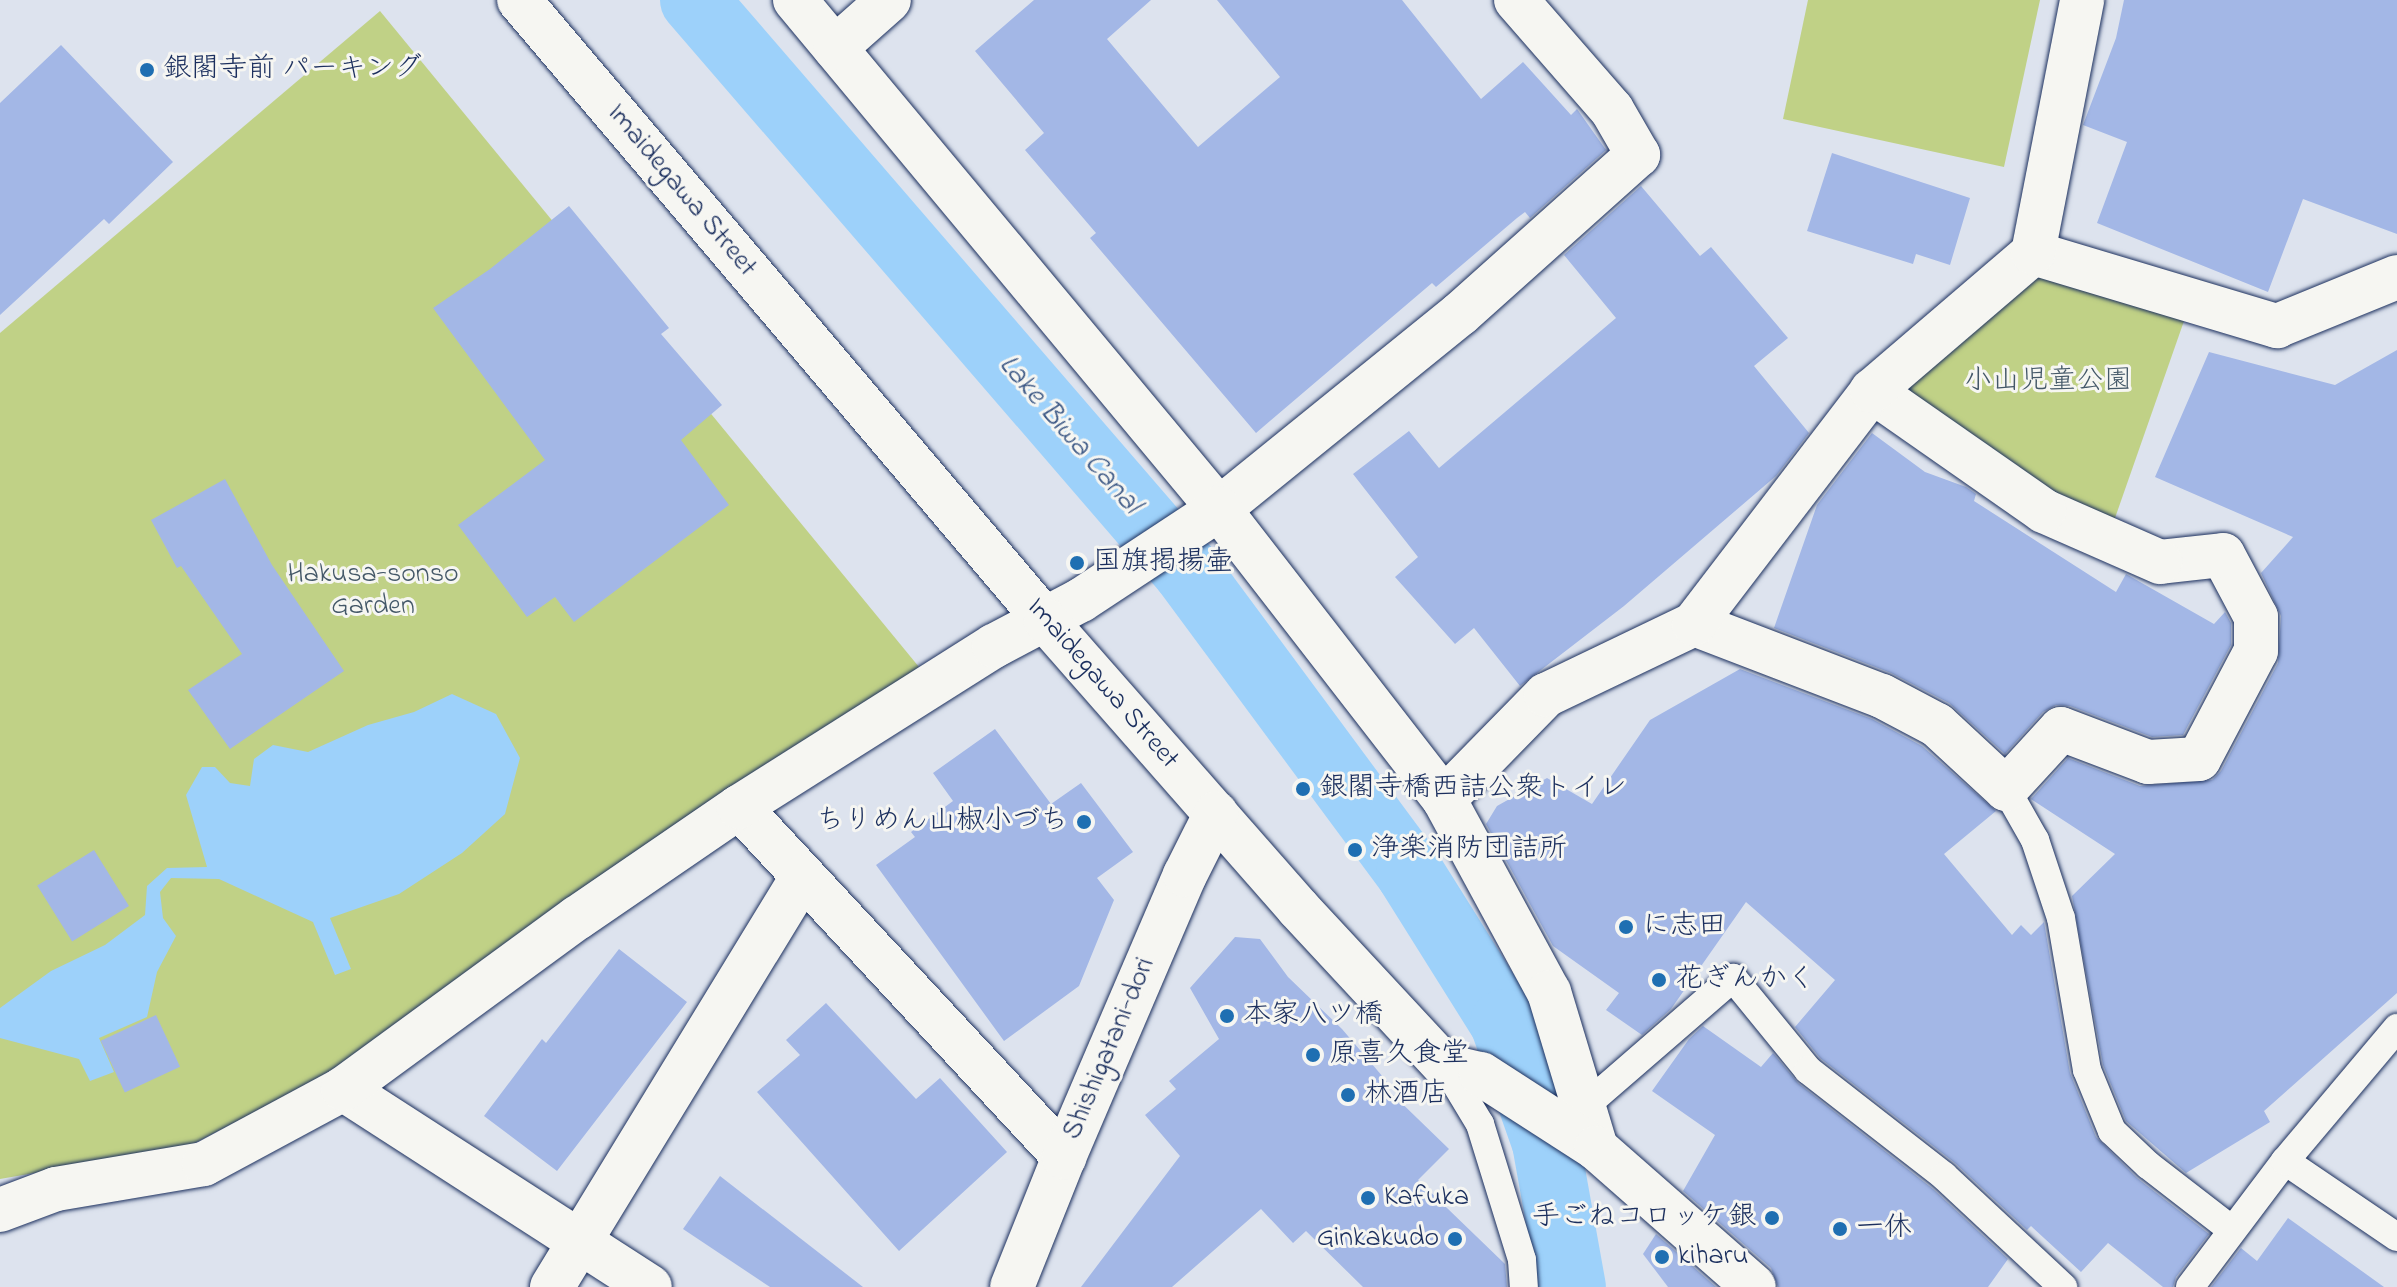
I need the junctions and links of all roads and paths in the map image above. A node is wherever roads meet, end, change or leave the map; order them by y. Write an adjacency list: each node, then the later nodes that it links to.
1 (519, 0): 11 (street, Imaidegawa Street)
2 (795, 0): 6 (street)
3 (889, 0): 6 (street)
4 (1516, 0): 10 (street)
5 (2082, 0): 7 (street)
6 (835, 48): 10 (street)
7 (2033, 253): 8 (street); 9 (street)
8 (2397, 277)
9 (1872, 391): 12 (street); 13 (street)
10 (1219, 509): 11 (street); 14 (street)
11 (1046, 621): 15 (street); 16 (street, Imaidegawa Street)
12 (1694, 624): 13 (street); 14 (street)
13 (2006, 789): 25 (lane)
14 (1444, 799): 21 (street)
15 (739, 807): 17 (street); 20 (street)
16 (1216, 813): 19 (street, Imaidegawa Street); 22 (street, Shishigatani-dori)
17 (802, 877): 22 (street); 27 (street)
18 (2397, 1028): 23 (lane)
19 (1445, 1066): 21 (street); 31 (lane)
20 (343, 1089): 24 (street); 27 (street)
21 (1572, 1115): 32 (street); 33 (lane)
22 (1064, 1157): 30 (street, Shishigatani-dori)
23 (2285, 1161): 25 (lane); 26 (lane)
24 (0, 1210)
25 (2232, 1230): 34 (lane)
26 (2397, 1237)
27 (581, 1242): 28 (street); 29 (street)
28 (552, 1287)
29 (650, 1287)
30 (1012, 1287)
31 (1524, 1287)
32 (1754, 1287)
33 (2063, 1287)
34 (2190, 1287)

